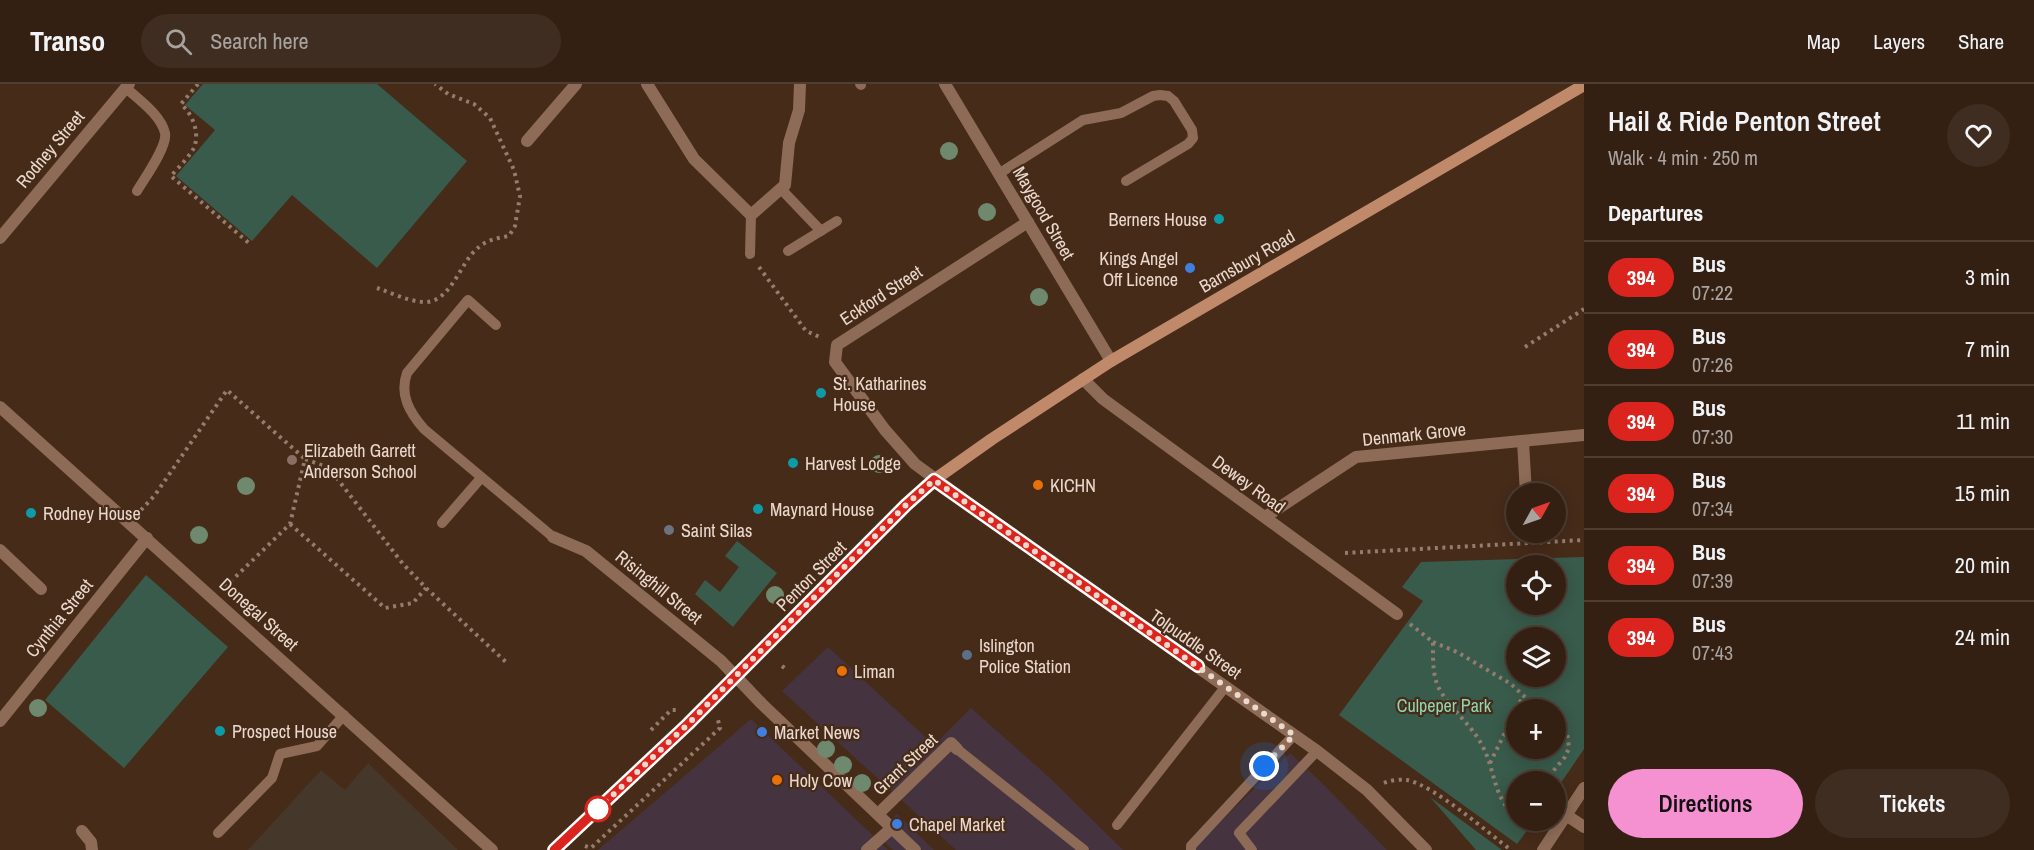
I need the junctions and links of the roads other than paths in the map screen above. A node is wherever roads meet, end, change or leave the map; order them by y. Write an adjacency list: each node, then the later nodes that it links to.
1 (576, 84): 7 (street)
2 (647, 84): 12 (street)
3 (800, 84): 10 (street)
4 (945, 84): 8 (street, Maygood Street)
5 (1584, 85): 20 (street, Barnsbury Road)
6 (127, 86): 11 (lane); 16 (street, Rodney Street)
7 (526, 141)
8 (1000, 173): 9 (lane); 14 (street, Maygood Street)
9 (1126, 181)
10 (781, 189): 12 (street); 15 (lane)
11 (137, 191)
12 (751, 215): 18 (lane)
13 (837, 221): 15 (lane)
14 (1028, 222): 20 (street, Maygood Street); 26 (street, Eckford Street)
15 (821, 231): 17 (lane)
16 (0, 238)
17 (788, 251)
18 (750, 254)
19 (496, 325): 25 (lane)
20 (1111, 361): 21 (street, Barnsbury Road)
21 (1083, 379): 26 (street, Barnsbury Road); 28 (street, Dewey Road)
22 (0, 407): 30 (street, Donegal Street)
23 (1584, 435): 24 (street, Denmark Grove)
24 (1523, 441): 27 (street); 28 (street, Denmark Grove)
25 (481, 478): 29 (lane); 31 (lane)
26 (934, 480): 35 (street, Penton Street); 36 (street, Tolpuddle Street)
27 (1525, 483)
28 (1265, 517): 34 (street, Dewey Road)
29 (442, 523)
30 (147, 537): 37 (street, Donegal Street); 38 (street, Cynthia Street)
31 (553, 537): 35 (street, Risinghill Street)
32 (0, 550): 33 (street)
33 (41, 589)
34 (1397, 614)
35 (736, 676): 43 (street); 53 (street, Penton Street)
36 (1226, 686): 39 (street, Tolpuddle Street); 45 (lane)
37 (344, 715): 50 (lane); 52 (street, Donegal Street)
38 (0, 721)
39 (1294, 735): 41 (street, Tolpuddle Street); 57 (lane)
40 (957, 749): 43 (street, Grant Street); 56 (lane)
41 (1317, 752): 58 (lane); 59 (street, Tolpuddle Street)
42 (1584, 788): 44 (street)
43 (878, 814): 47 (street)
44 (1566, 815): 46 (street)
45 (1117, 825)
46 (1584, 827)
47 (892, 828): 54 (street); 55 (street)
48 (82, 831): 51 (street)
49 (1555, 831): 60 (street)
50 (218, 833)
51 (92, 850)
52 (492, 850)
53 (554, 850)
54 (867, 850)
55 (915, 850)
56 (1084, 850)
57 (1191, 850)
58 (1252, 850)
59 (1426, 850)
60 (1543, 850)

